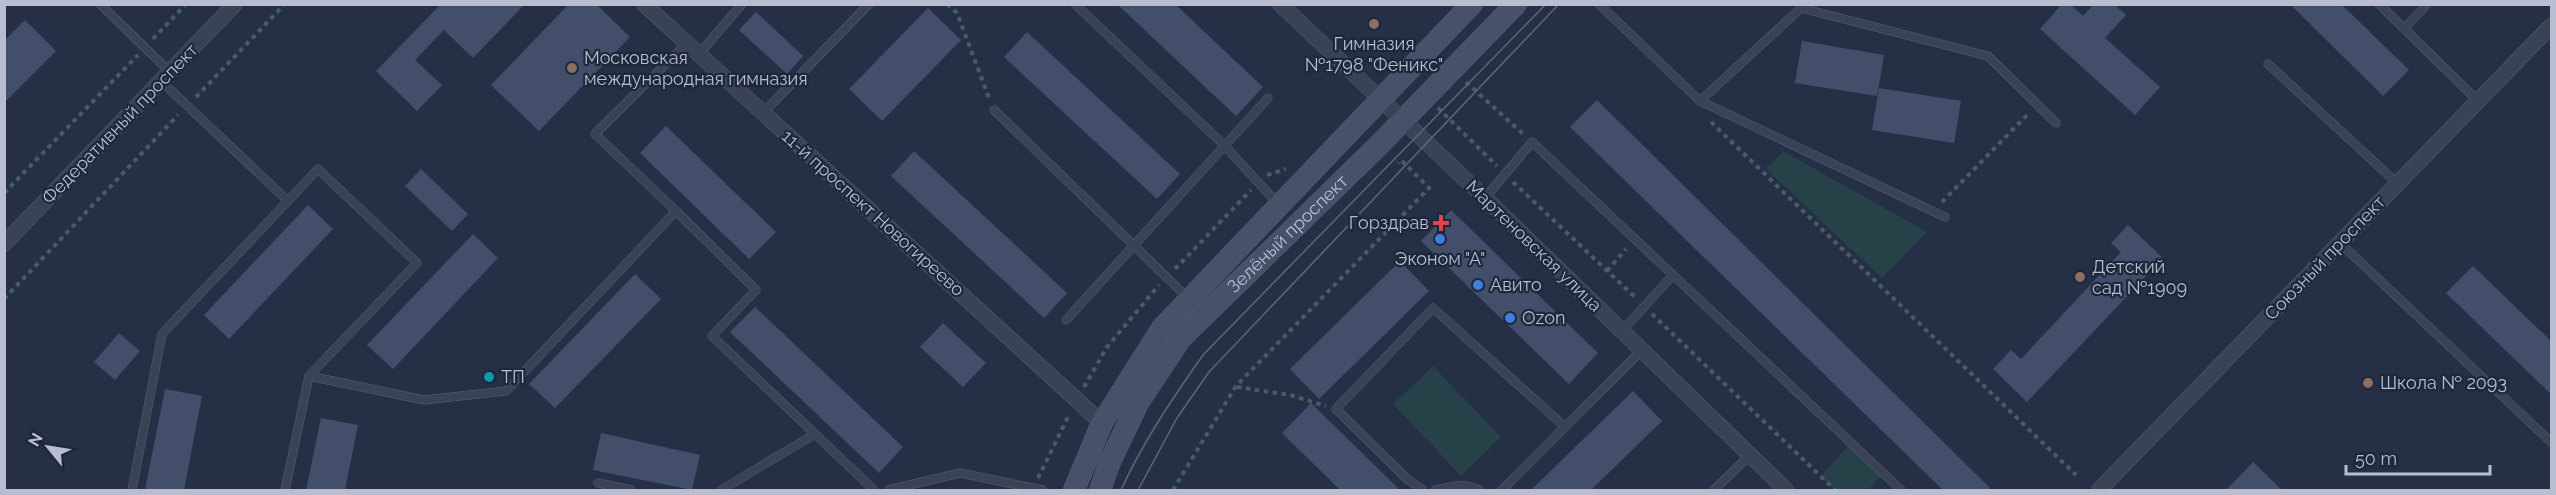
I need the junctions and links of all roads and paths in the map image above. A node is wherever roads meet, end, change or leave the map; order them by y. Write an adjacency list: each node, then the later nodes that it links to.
1 (100, 4): 19 (lane)
2 (186, 4): 19 (path)
3 (235, 4): 23 (street, Федеративный проспект)
4 (285, 4): 30 (path)
5 (644, 4): 18 (street, 11-й проспект Новогиреево)
6 (742, 4): 20 (lane)
7 (869, 4): 32 (lane)
8 (947, 4): 31 (path)
9 (1075, 4): 36 (lane)
10 (1280, 4): 25 (street, Мартеновская улица)
11 (1472, 4): 25 (main road, Зелёный проспект)
12 (1516, 4): 22 (main road, Зелёный проспект)
13 (1599, 4): 27 (lane)
14 (2379, 4): 17 (lane)
15 (2427, 4): 17 (lane)
16 (2552, 25): 26 (street, Союзный проспект)
17 (2404, 29): 26 (lane)
18 (687, 43): 20 (street, 11-й проспект Новогиреево); 44 (lane)
19 (145, 48): 23 (lane); 40 (path)
20 (699, 54): 32 (street, 11-й проспект Новогиреево)
21 (2268, 64): 39 (lane)
22 (1452, 69): 33 (main road, Зелёный проспект); 35 (path)
23 (166, 76): 30 (lane); 49 (street, Федеративный проспект)
24 (1268, 98): 36 (lane)
25 (1380, 100): 33 (street, Мартеновская улица); 43 (main road, Зелёный проспект)
26 (2478, 100): 39 (street, Союзный проспект)
27 (1700, 102): 29 (lane); 45 (lane); 67 (path)
28 (1435, 105): 38 (path)
29 (2038, 105): 34 (lane); 45 (path)
30 (187, 106): 42 (lane); 53 (path)
31 (994, 110): 50 (lane)
32 (763, 113): 62 (street, 11-й проспект Новогиреево)
33 (1403, 120): 41 (street, Мартеновская улица); 77 (main road, Зелёный проспект)
34 (2056, 123)
35 (1532, 142): 38 (lane); 47 (lane)
36 (1224, 145): 43 (lane); 50 (lane)
37 (1398, 163): 60 (path)
38 (1505, 174): 41 (lane); 51 (path)
39 (2397, 183): 48 (street, Союзный проспект)
40 (4, 193)
41 (1485, 198): 57 (street, Мартеновская улица)
42 (288, 201): 59 (lane); 69 (lane)
43 (1279, 205): 54 (main road, Зелёный проспект)
44 (676, 211): 59 (lane); 64 (lane)
45 (1934, 212): 46 (lane)
46 (1945, 217)
47 (1635, 239): 51 (path); 52 (lane)
48 (2340, 243): 65 (lane); 87 (street, Союзный проспект)
49 (4, 244)
50 (1134, 245): 54 (lane); 56 (lane)
51 (1607, 271): 55 (path)
52 (1673, 275): 55 (lane); 86 (lane)
53 (4, 299)
54 (1189, 299): 62 (main road, Зелёный проспект)
55 (1644, 306): 57 (lane); 85 (path)
56 (1066, 320)
57 (1623, 331): 58 (street, Мартеновская улица)
58 (1642, 350): 63 (lane); 66 (street, Мартеновская улица)
59 (309, 376): 70 (lane)
60 (1236, 386): 61 (path); 78 (path)
61 (1322, 405)
62 (1102, 423): 76 (main road, Зелёный проспект)
63 (1565, 427): 79 (lane); 82 (lane)
64 (815, 434): 72 (lane); 73 (lane)
65 (2552, 443)
66 (1750, 455): 83 (lane); 84 (street, Мартеновская улица)
67 (2076, 475)
68 (598, 483): 71 (lane)
69 (132, 490)
70 (285, 490)
71 (631, 490)
72 (721, 490)
73 (874, 490)
74 (891, 490): 75 (lane)
75 (1043, 490)
76 (1074, 490)
77 (1100, 490)
78 (1173, 490)
79 (1423, 490)
80 (1435, 490): 81 (lane)
81 (1479, 490)
82 (1502, 490)
83 (1714, 490)
84 (1786, 490)
85 (1835, 490)
86 (1901, 490)
87 (2099, 490)

